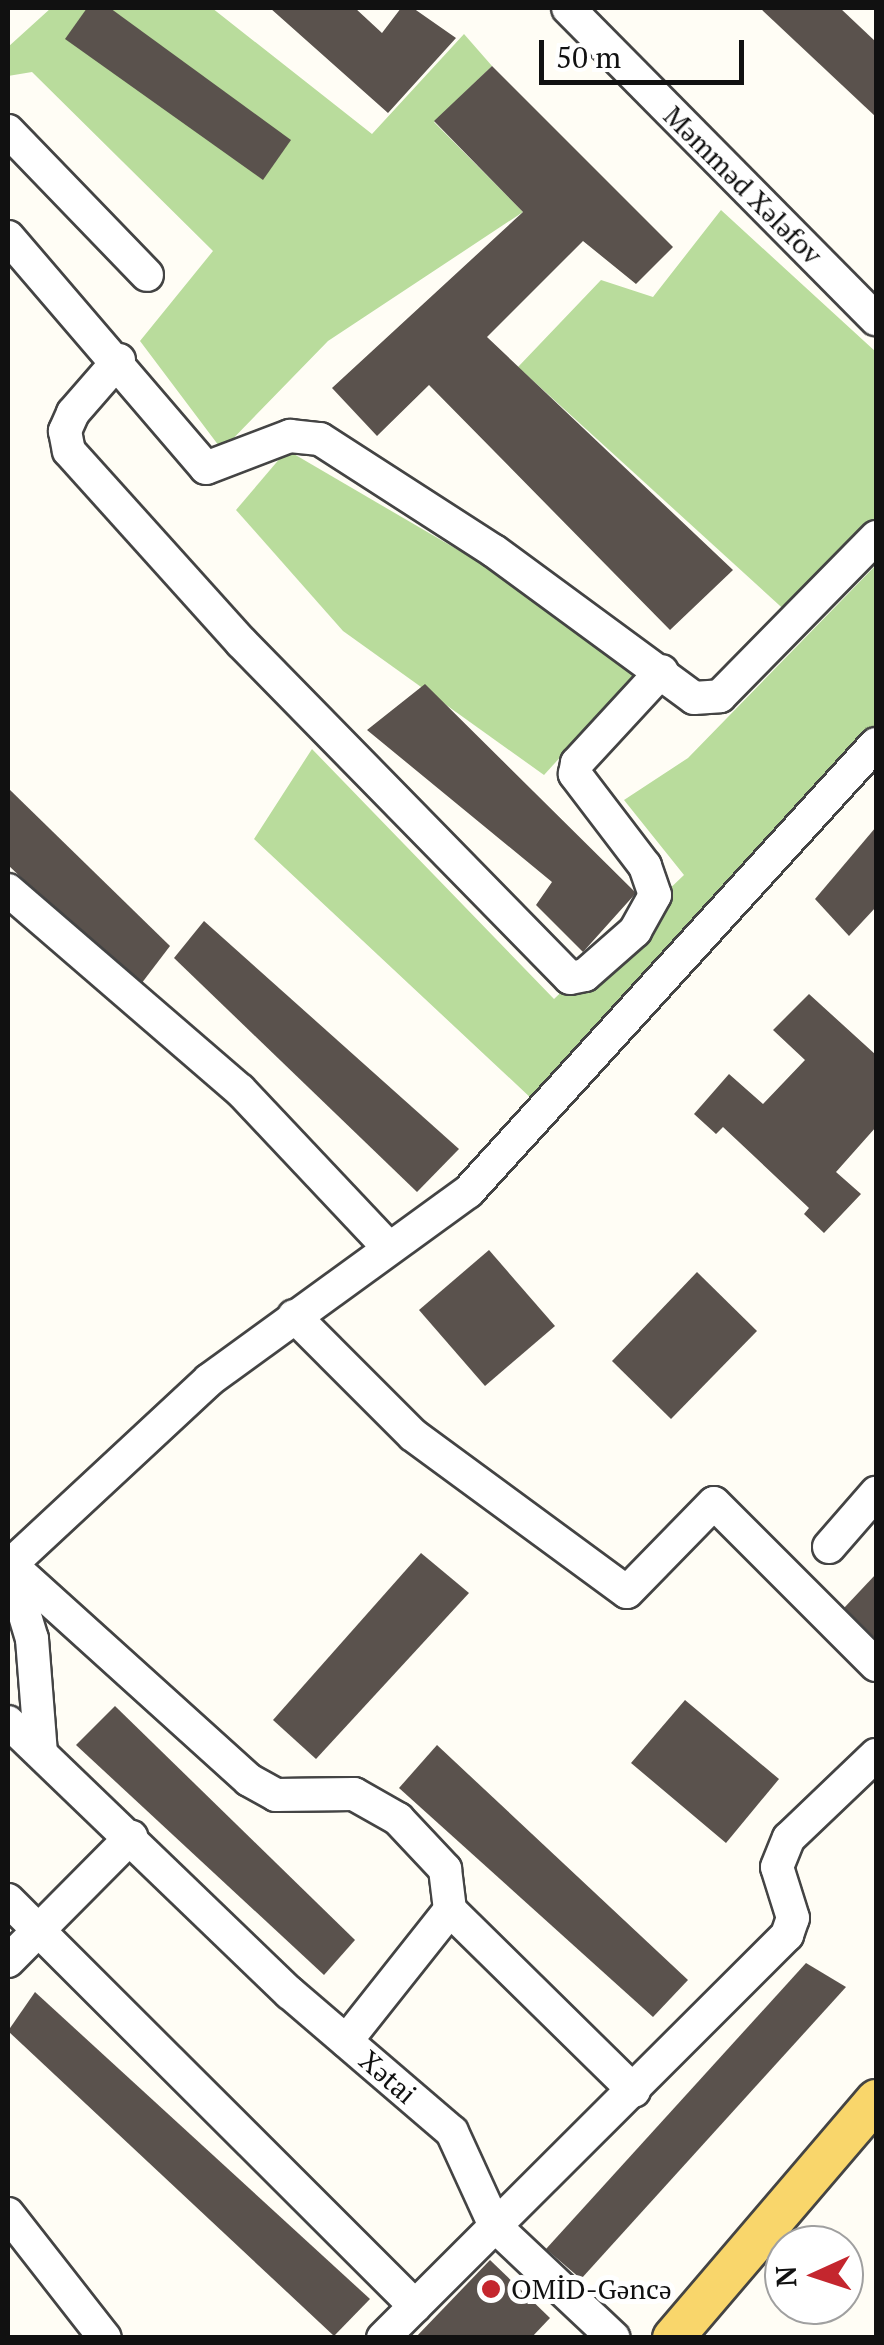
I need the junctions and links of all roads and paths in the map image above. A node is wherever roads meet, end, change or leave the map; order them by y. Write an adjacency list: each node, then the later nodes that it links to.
1 (568, 8): 5 (street, Məmməd Xələfov)
2 (8, 131): 4 (street)
3 (8, 238): 6 (street)
4 (147, 275)
5 (876, 320)
6 (119, 360): 8 (street); 8 (street)
7 (876, 537): 8 (street)
8 (662, 672)
9 (876, 744): 11 (street)
10 (8, 890): 11 (street)
11 (390, 1248): 12 (street)
12 (294, 1316): 15 (street); 16 (street)
13 (876, 1493): 14 (street)
14 (829, 1547)
15 (9, 1565): 18 (street); 22 (street)
16 (876, 1665)
17 (8, 1722): 18 (street, Xətai)
18 (41, 1753): 20 (street, Xətai)
19 (876, 1756): 26 (street)
20 (132, 1837): 23 (street); 25 (street, Xətai)
21 (8, 1900): 23 (street)
22 (450, 1910): 25 (street); 26 (street)
23 (36, 1930): 24 (street); 30 (street)
24 (8, 1960)
25 (346, 2041): 29 (street, Xətai)
26 (634, 2091): 29 (street)
27 (876, 2100): 34 (main road)
28 (8, 2214): 31 (street)
29 (495, 2226): 30 (street); 33 (street, Xətai)
30 (415, 2306): 32 (street)
31 (104, 2338)
32 (383, 2338)
33 (614, 2338)
34 (673, 2338)

